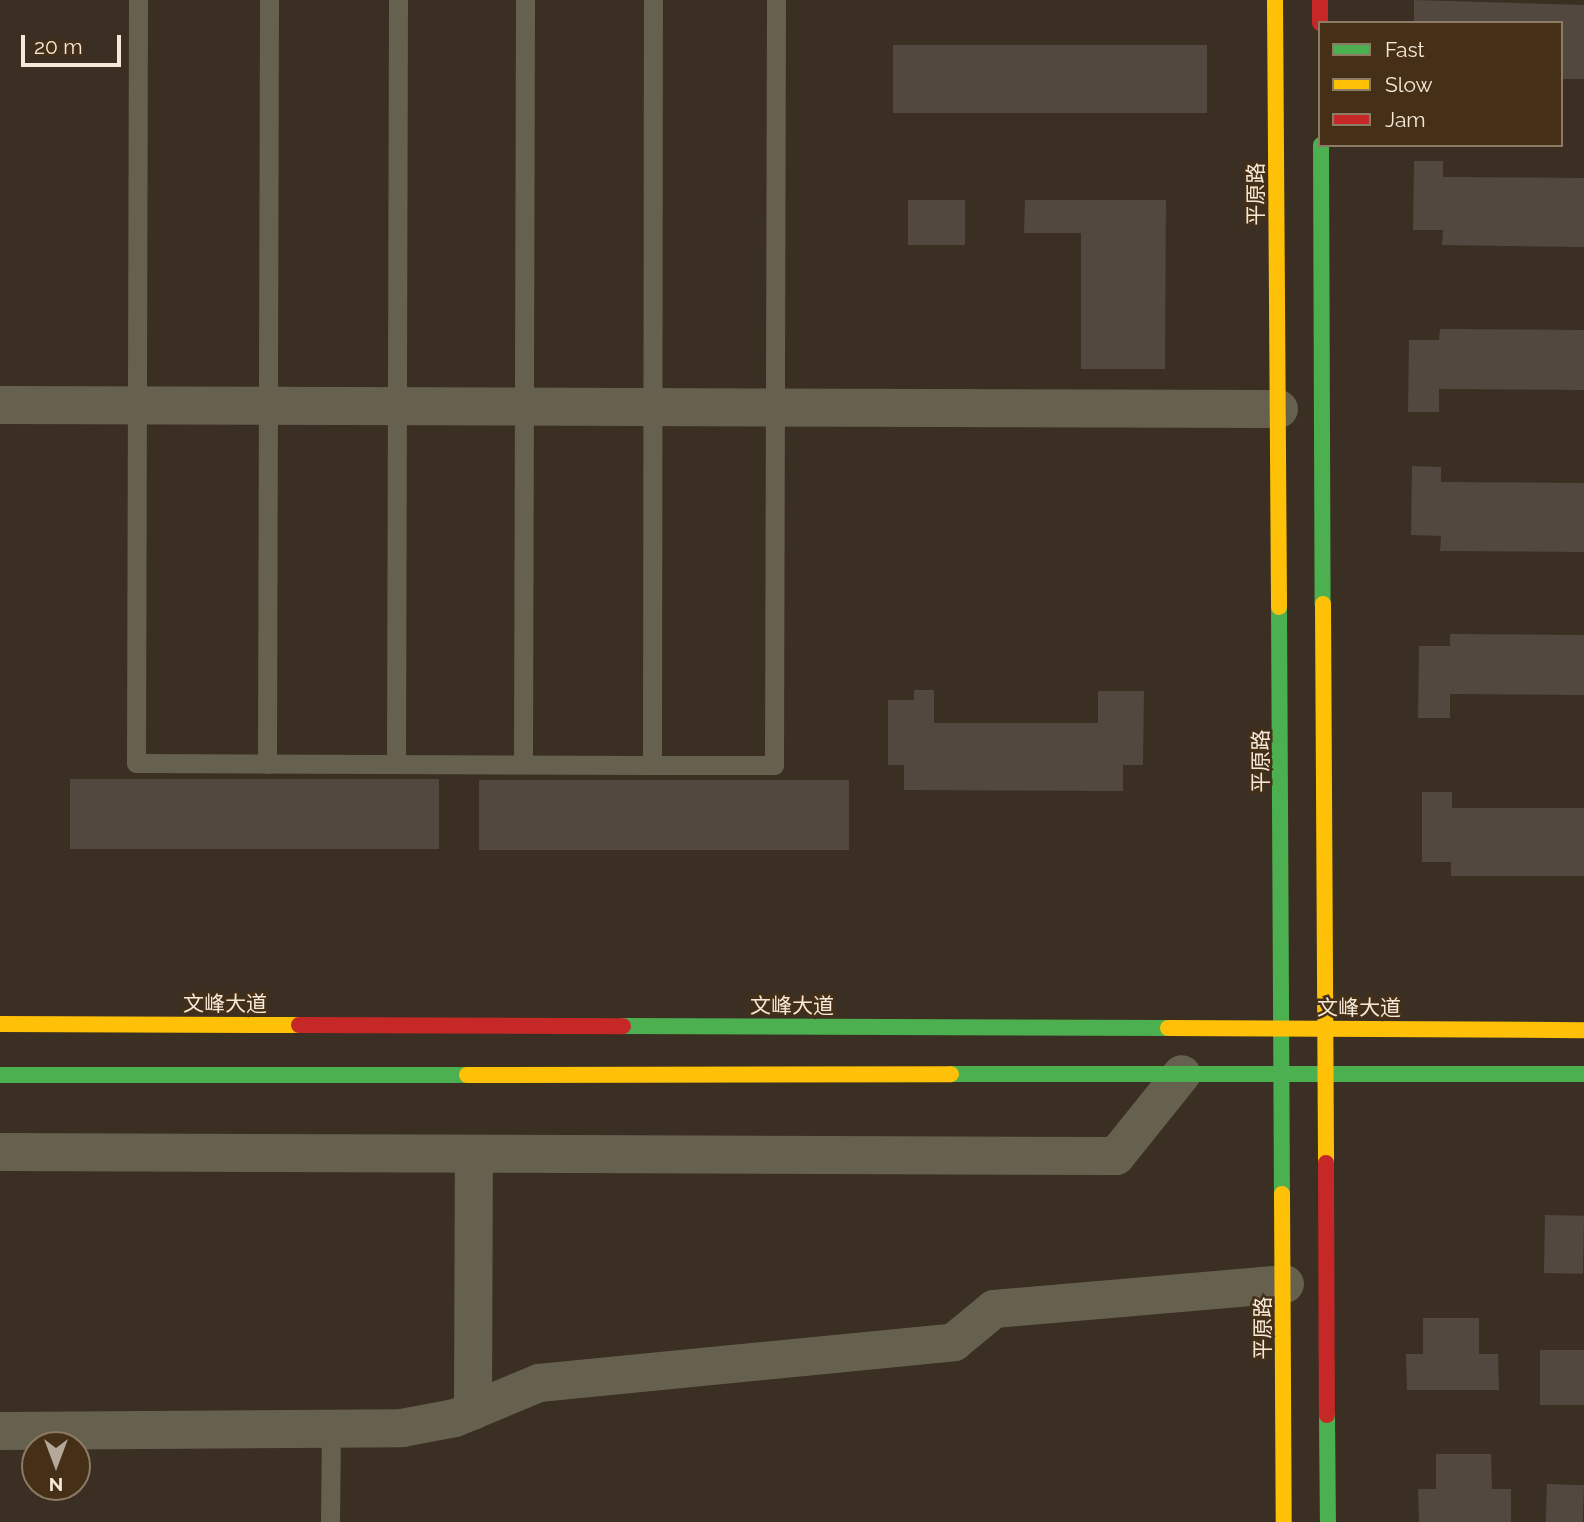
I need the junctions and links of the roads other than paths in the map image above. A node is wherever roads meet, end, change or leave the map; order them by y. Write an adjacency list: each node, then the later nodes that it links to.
1 (138, 0): 12 (lane)
2 (269, 0): 13 (lane)
3 (398, 0): 14 (lane)
4 (525, 0): 15 (lane)
5 (653, 0): 16 (lane)
6 (776, 0): 21 (lane)
7 (1276, 0): 17 (main road, 平原路)
8 (1320, 0): 9 (main road)
9 (1320, 21)
10 (1321, 147): 24 (main road)
11 (0, 405): 12 (street)
12 (137, 406): 13 (street); 18 (lane)
13 (268, 406): 14 (street); 18 (lane)
14 (397, 406): 15 (street); 19 (lane)
15 (524, 406): 16 (street); 20 (lane)
16 (653, 407): 17 (street); 21 (lane)
17 (1279, 409): 23 (main road, 平原路)
18 (267, 764): 19 (lane)
19 (396, 764): 20 (lane)
20 (523, 764): 21 (lane)
21 (652, 765)
22 (0, 1024): 23 (main road, 文峰大道)
23 (1284, 1029): 24 (main road, 文峰大道); 27 (main road, 平原路)
24 (1328, 1029): 25 (main road, 文峰大道); 28 (main road)
25 (1584, 1030)
26 (1182, 1074): 27 (main road); 30 (main road); 32 (street)
27 (1284, 1074): 28 (main road); 33 (main road, 平原路)
28 (1328, 1074): 29 (main road); 39 (main road)
29 (1584, 1074)
30 (0, 1076)
31 (0, 1153): 32 (street)
32 (474, 1154): 34 (street)
33 (1285, 1284): 34 (street); 38 (main road, 平原路)
34 (473, 1411): 35 (street)
35 (331, 1428): 36 (street); 37 (lane)
36 (0, 1431)
37 (330, 1522)
38 (1284, 1522)
39 (1328, 1522)

